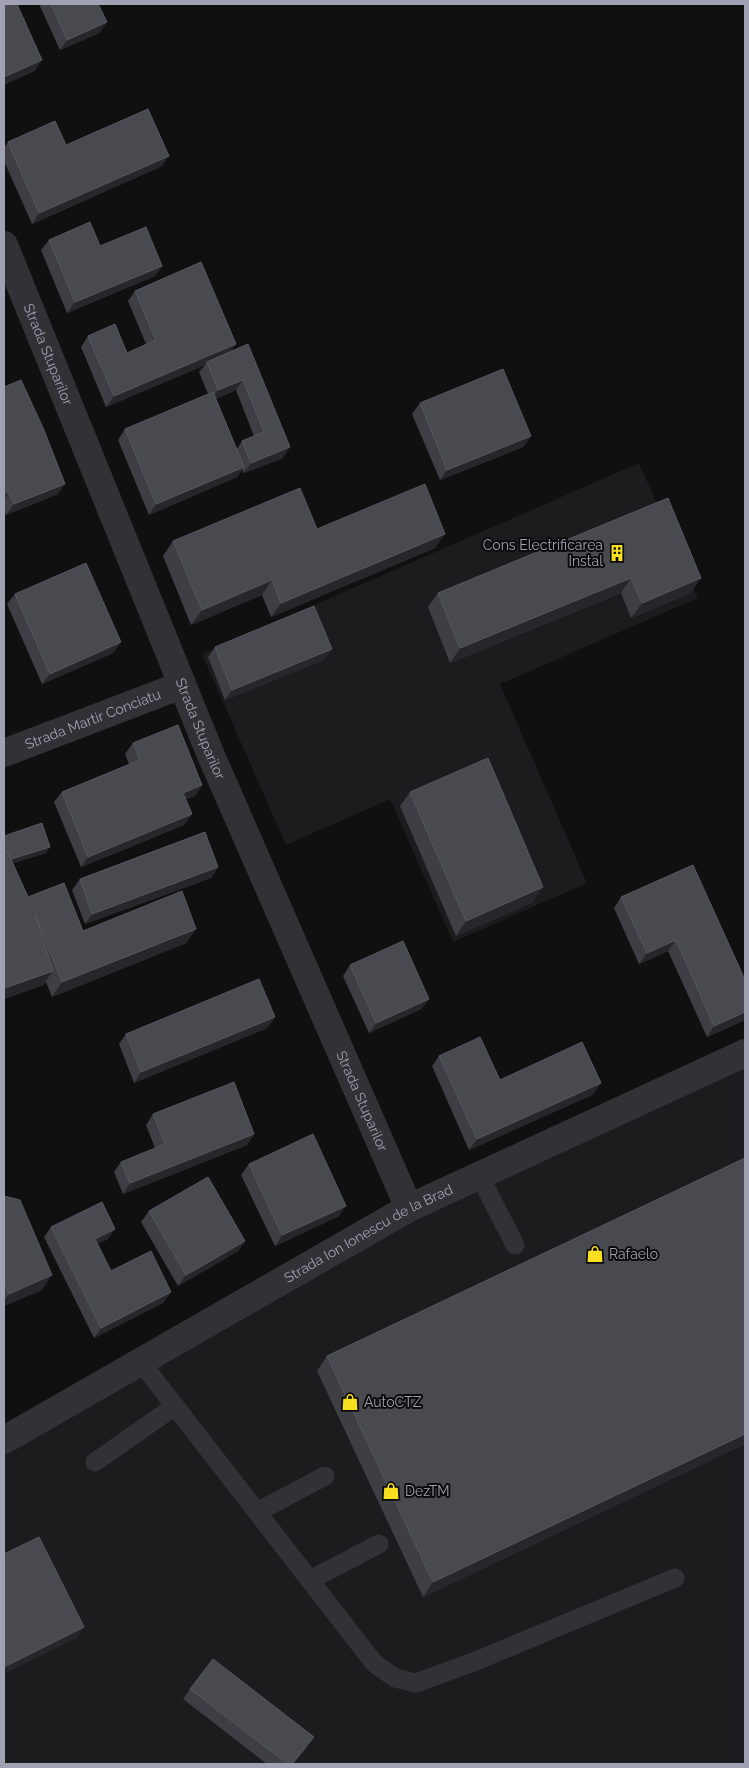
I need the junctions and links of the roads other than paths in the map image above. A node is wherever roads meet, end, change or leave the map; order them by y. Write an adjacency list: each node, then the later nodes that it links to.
1 (4, 244): 2 (street, Strada Stuparilor)
2 (182, 685): 3 (street, Strada Martir Conciatu); 6 (street, Strada Stuparilor)
3 (4, 753)
4 (745, 1053): 5 (street, Strada Ion Ionescu de la Brad)
5 (479, 1175): 6 (street, Strada Ion Ionescu de la Brad); 7 (lane)
6 (409, 1208): 8 (street, Strada Ion Ionescu de la Brad)
7 (514, 1245)
8 (140, 1361): 9 (lane); 10 (street, Strada Ion Ionescu de la Brad)
9 (175, 1406): 11 (lane); 13 (lane)
10 (4, 1440)
11 (95, 1462)
12 (325, 1476): 13 (lane)
13 (257, 1512): 16 (lane)
14 (379, 1544): 16 (lane)
15 (675, 1578): 16 (lane)
16 (310, 1580)

